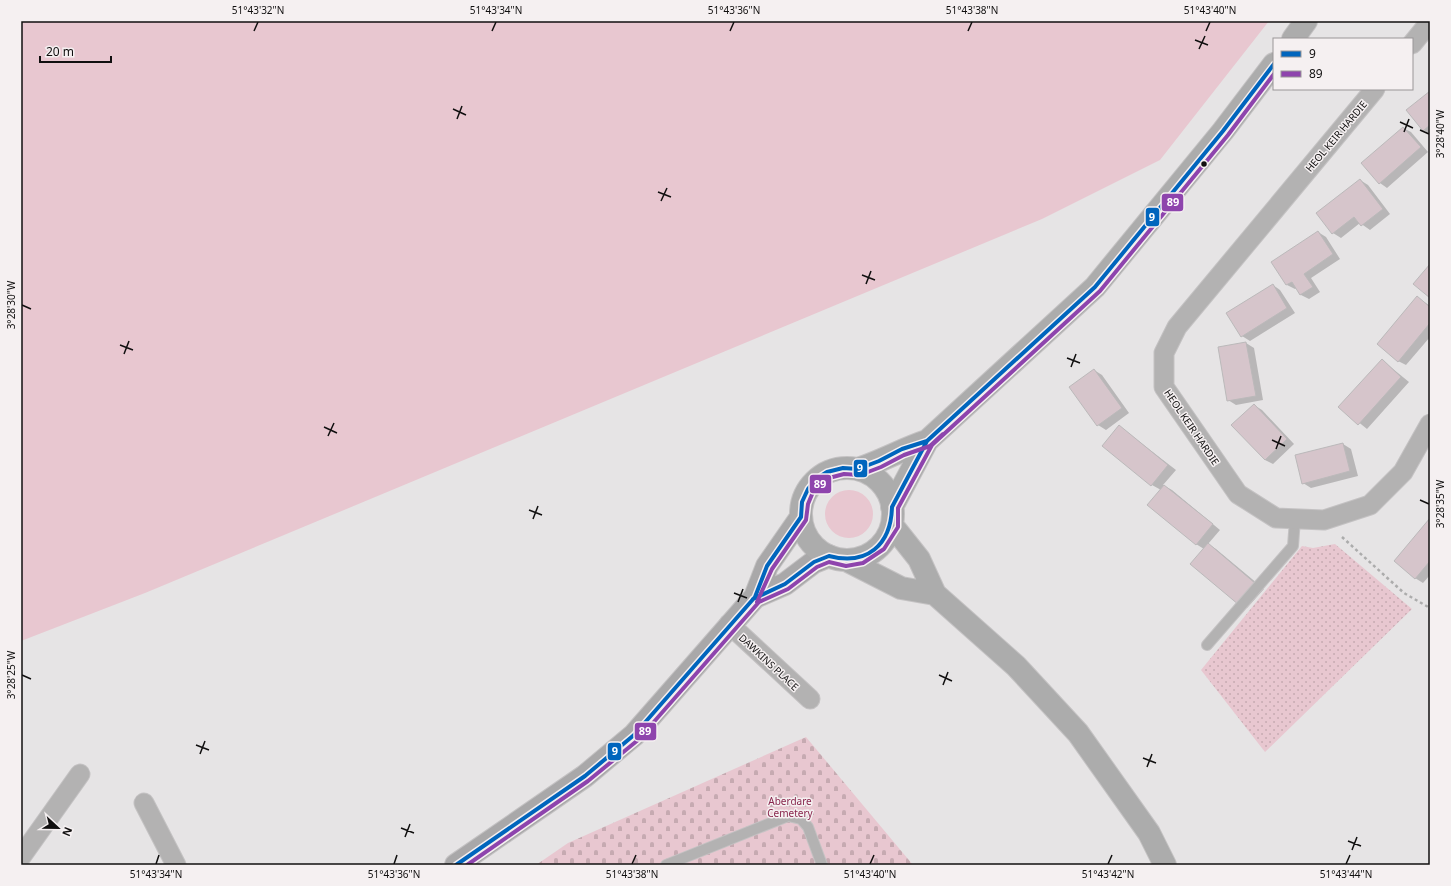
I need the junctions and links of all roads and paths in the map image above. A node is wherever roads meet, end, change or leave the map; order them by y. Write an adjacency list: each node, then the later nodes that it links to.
1 (1306, 21): 3 (main road)
2 (1430, 22): 4 (street)
3 (1294, 38)
4 (1413, 43)
5 (1273, 65): 8 (main road)
6 (1373, 90): 12 (street, HEOL KEIR HARDIE)
7 (1430, 424): 13 (street, HEOL KEIR HARDIE)
8 (927, 440): 9 (main road); 10 (main road)
9 (858, 469): 10 (main road); 11 (main road)
10 (892, 516): 14 (main road); 15 (main road)
11 (800, 517): 14 (main road); 16 (main road)
12 (1295, 519): 13 (street, HEOL KEIR HARDIE); 19 (lane)
13 (1324, 520): 17 (path)
14 (837, 558): 15 (main road); 16 (main road)
15 (936, 594): 28 (main road)
16 (755, 597): 18 (main road)
17 (1430, 608)
18 (729, 624): 20 (street, DAWKINS PLACE); 25 (main road)
19 (1207, 646)
20 (810, 699)
21 (80, 774): 23 (street)
22 (144, 803): 24 (street)
23 (21, 857)
24 (176, 865)
25 (456, 865)
26 (666, 865): 27 (lane)
27 (822, 865)
28 (1165, 865)

